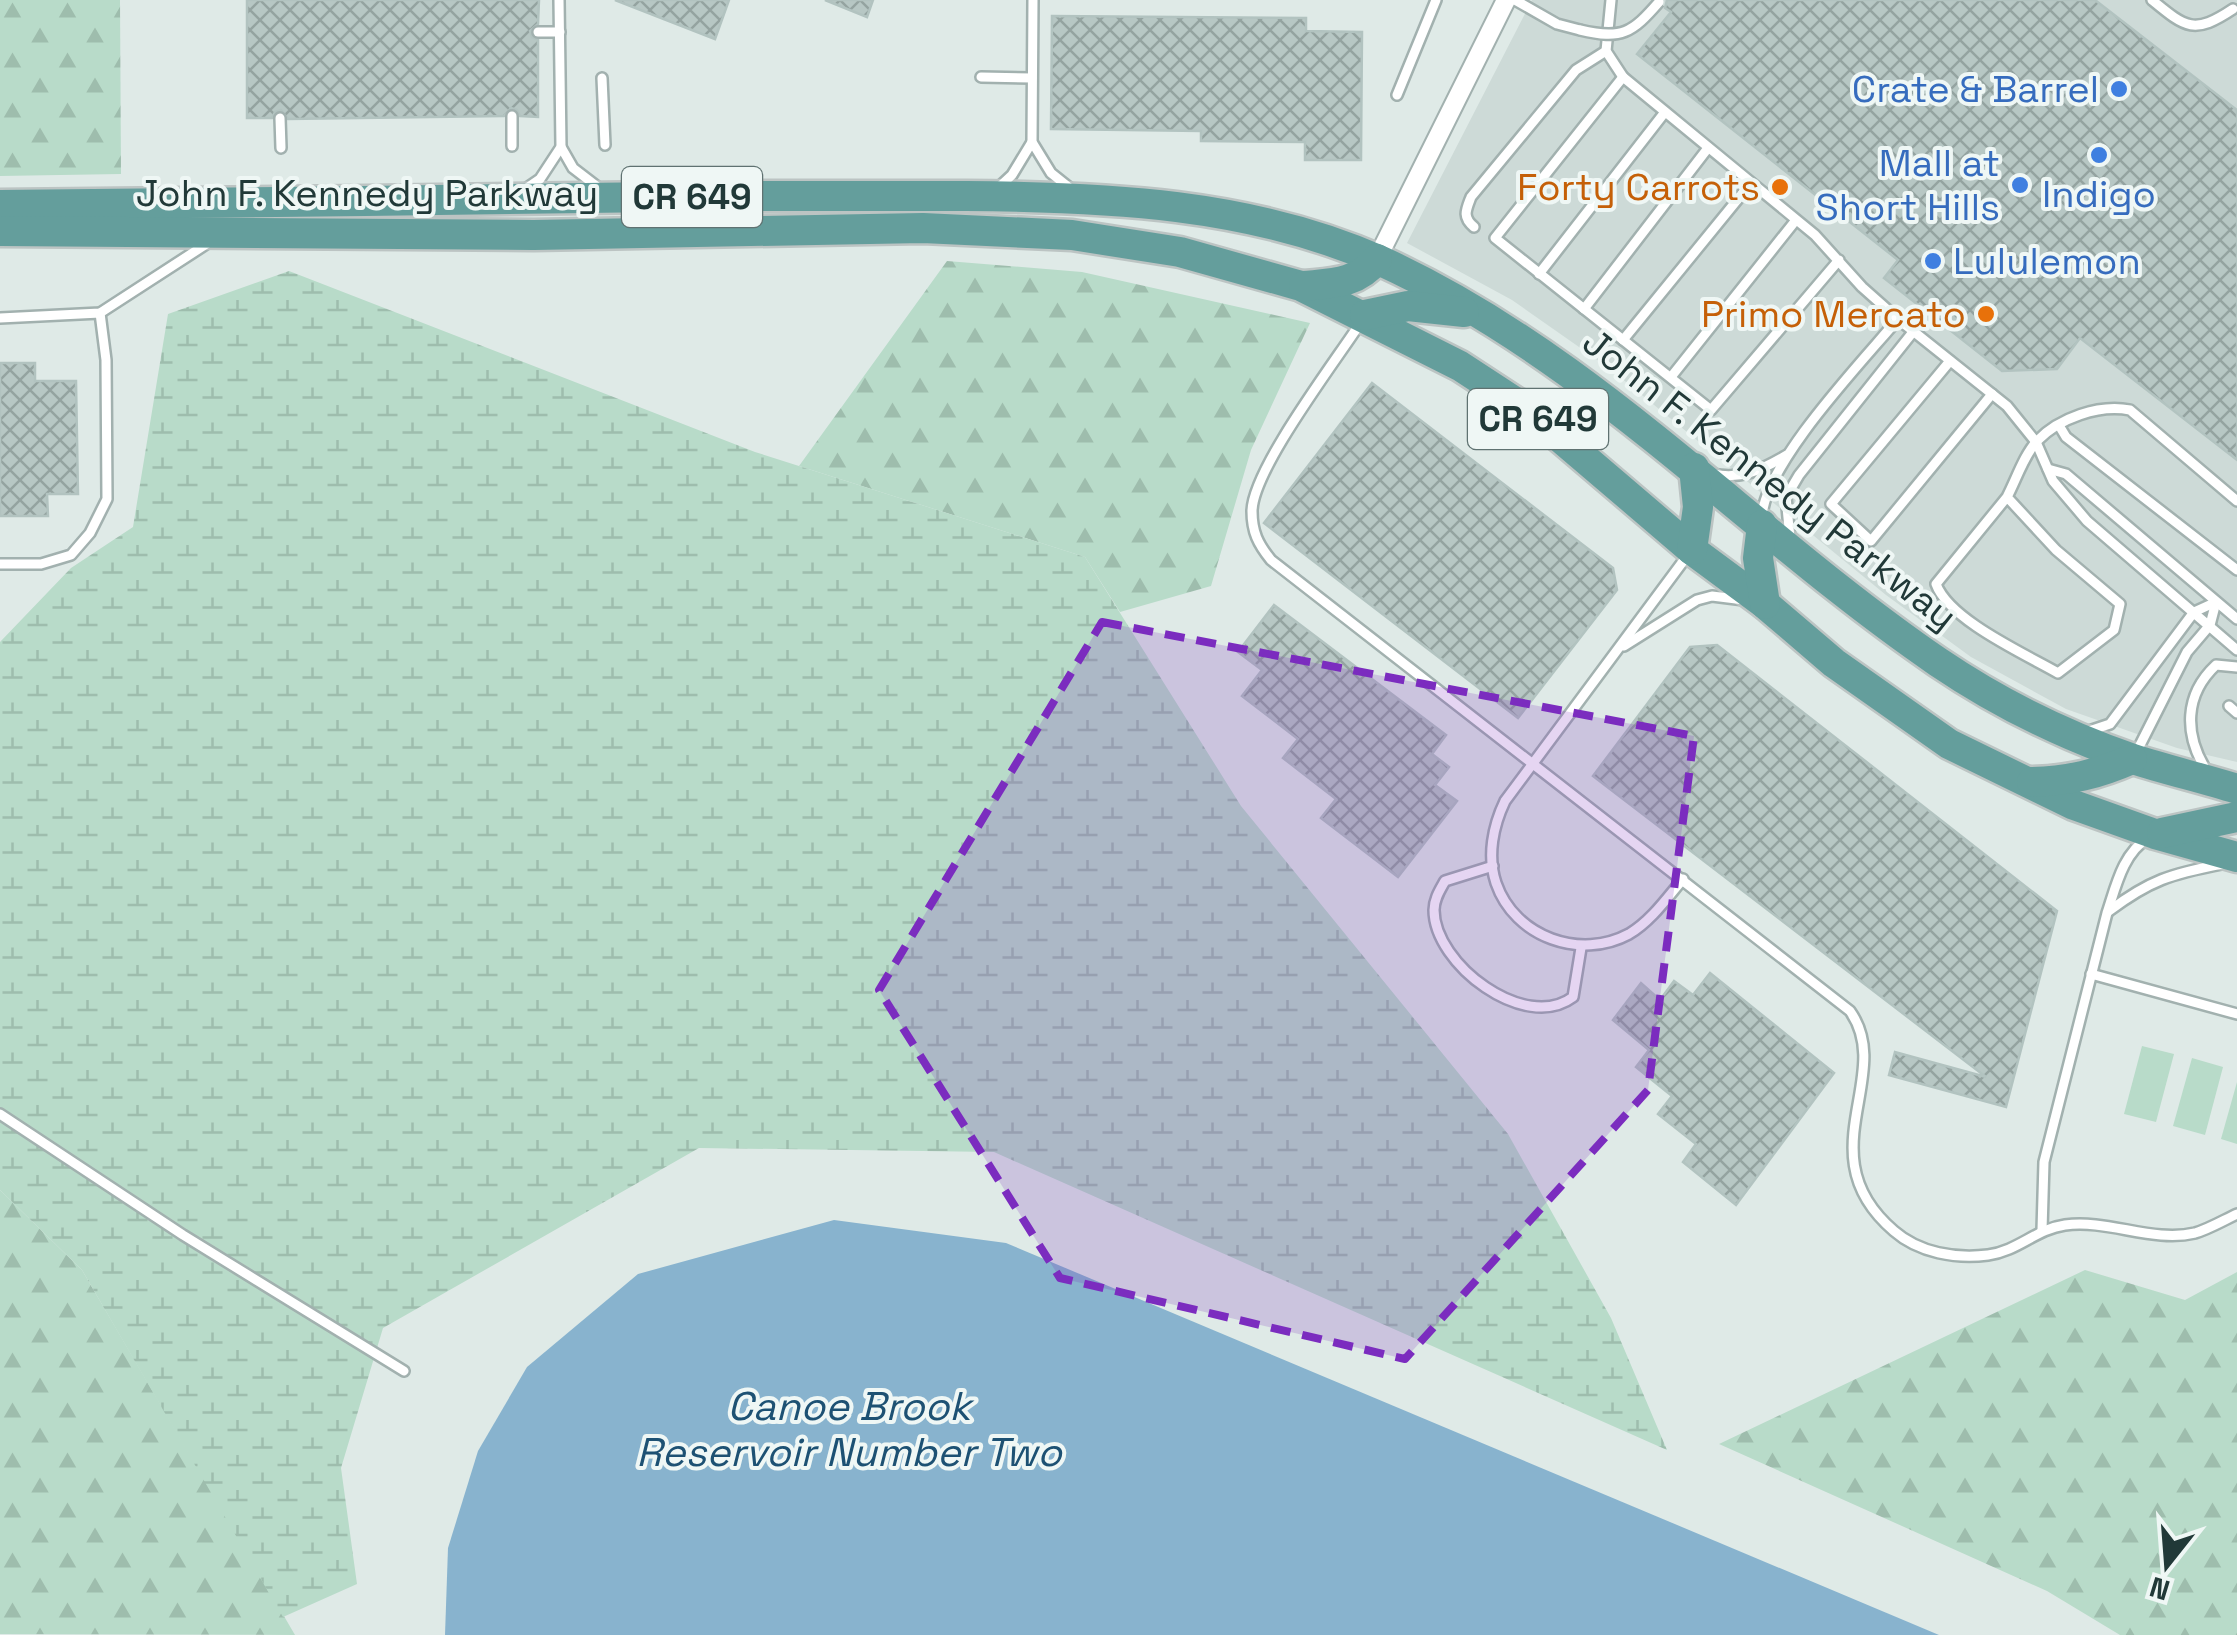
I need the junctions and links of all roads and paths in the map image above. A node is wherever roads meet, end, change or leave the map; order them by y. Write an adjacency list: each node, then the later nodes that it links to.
1 (560, 0): 12 (lane)
2 (1033, 0): 17 (lane)
3 (1436, 0): 18 (lane)
4 (1506, 0): 38 (street)
5 (1514, 0): 9 (lane, bridge)
6 (1611, 0): 13 (lane)
7 (2152, 0): 10 (lane)
8 (2222, 0): 10 (lane)
9 (1659, 2)
10 (2235, 10)
11 (538, 32): 12 (lane)
12 (560, 32): 25 (lane)
13 (1606, 50): 15 (lane); 35 (lane)
14 (981, 77): 17 (lane)
15 (1623, 77): 19 (lane); 40 (lane)
16 (602, 78): 23 (lane)
17 (1032, 78): 22 (lane)
18 (1397, 95)
19 (1666, 112): 27 (lane); 40 (lane)
20 (512, 116): 24 (lane)
21 (280, 118): 26 (lane)
22 (1032, 142): 29 (lane); 31 (lane)
23 (604, 145)
24 (512, 146)
25 (561, 147): 30 (lane); 32 (lane)
26 (280, 148)
27 (1708, 148): 28 (lane); 42 (lane)
28 (1751, 183): 34 (lane); 49 (lane)
29 (988, 196): 30 (main road, John F. Kennedy Parkway / CR 649); 31 (main road, John F. Kennedy Parkway / CR 649)
30 (626, 197): 32 (main road, John F. Kennedy Parkway / CR 649)
31 (1081, 197): 38 (main road, John F. Kennedy Parkway / CR 649)
32 (503, 198): 33 (main road, John F. Kennedy Parkway / CR 649)
33 (0, 205)
34 (1796, 220): 39 (lane); 51 (lane)
35 (1474, 227)
36 (0, 231): 37 (main road, John F. Kennedy Parkway / CR 649)
37 (225, 232): 41 (main road, John F. Kennedy Parkway / CR 649); 43 (lane)
38 (1377, 259): 41 (main road); 45 (main road, John F. Kennedy Parkway / CR 649)
39 (1838, 260): 47 (lane); 51 (lane)
40 (1540, 274): 42 (lane)
41 (1301, 286): 44 (main road, John F. Kennedy Parkway / CR 649)
42 (1584, 309): 49 (lane)
43 (100, 313): 46 (lane); 63 (lane)
44 (1365, 315): 45 (main road); 61 (main road, John F. Kennedy Parkway / CR 649); 75 (lane)
45 (1486, 315): 56 (main road, John F. Kennedy Parkway / CR 649)
46 (0, 318)
47 (1898, 319): 48 (lane); 55 (lane)
48 (1913, 332): 50 (lane); 62 (lane)
49 (1623, 340): 51 (lane)
50 (1950, 361): 52 (lane); 52 (lane)
51 (1671, 377)
52 (1992, 394): 54 (lane)
53 (2060, 426): 54 (lane); 59 (lane); 64 (lane)
54 (2036, 442): 57 (lane); 58 (lane)
55 (1790, 453): 56 (lane); 60 (lane)
56 (1694, 468): 60 (main road, John F. Kennedy Parkway / CR 649); 61 (main road)
57 (2048, 470): 65 (lane); 67 (lane)
58 (2007, 497): 58 (lane)
59 (2237, 501)
60 (1762, 526): 62 (main road, John F. Kennedy Parkway / CR 649); 66 (main road)
61 (1692, 550): 66 (main road, John F. Kennedy Parkway / CR 649); 70 (lane)
62 (1797, 554): 73 (main road, John F. Kennedy Parkway / CR 649)
63 (0, 564)
64 (2237, 570)
65 (2216, 602): 67 (lane); 68 (lane); 69 (lane)
66 (1765, 604): 70 (lane); 76 (main road, John F. Kennedy Parkway / CR 649)
67 (2194, 612): 69 (lane); 73 (lane)
68 (2237, 619)
69 (2210, 625): 71 (lane); 74 (lane)
70 (1617, 650): 75 (lane)
71 (2237, 650)
72 (2237, 666): 77 (lane)
73 (2064, 731): 74 (main road, John F. Kennedy Parkway / CR 649)
74 (2132, 758): 76 (main road); 77 (main road, John F. Kennedy Parkway / CR 649)
75 (1534, 763): 81 (lane); 82 (lane)
76 (2029, 782): 79 (main road, John F. Kennedy Parkway / CR 649)
77 (2225, 785)
78 (2237, 818): 79 (main road)
79 (2155, 834): 80 (main road, John F. Kennedy Parkway / CR 649); 83 (lane)
80 (2237, 860): 83 (lane)
81 (1493, 866): 84 (lane); 84 (lane)
82 (1683, 879): 84 (lane); 89 (lane)
83 (2107, 913): 85 (lane)
84 (1581, 948)
85 (2091, 974): 86 (lane); 89 (lane)
86 (2237, 1014)
87 (0, 1114): 90 (lane)
88 (2237, 1214): 89 (lane)
89 (2042, 1230)
90 (404, 1371)

